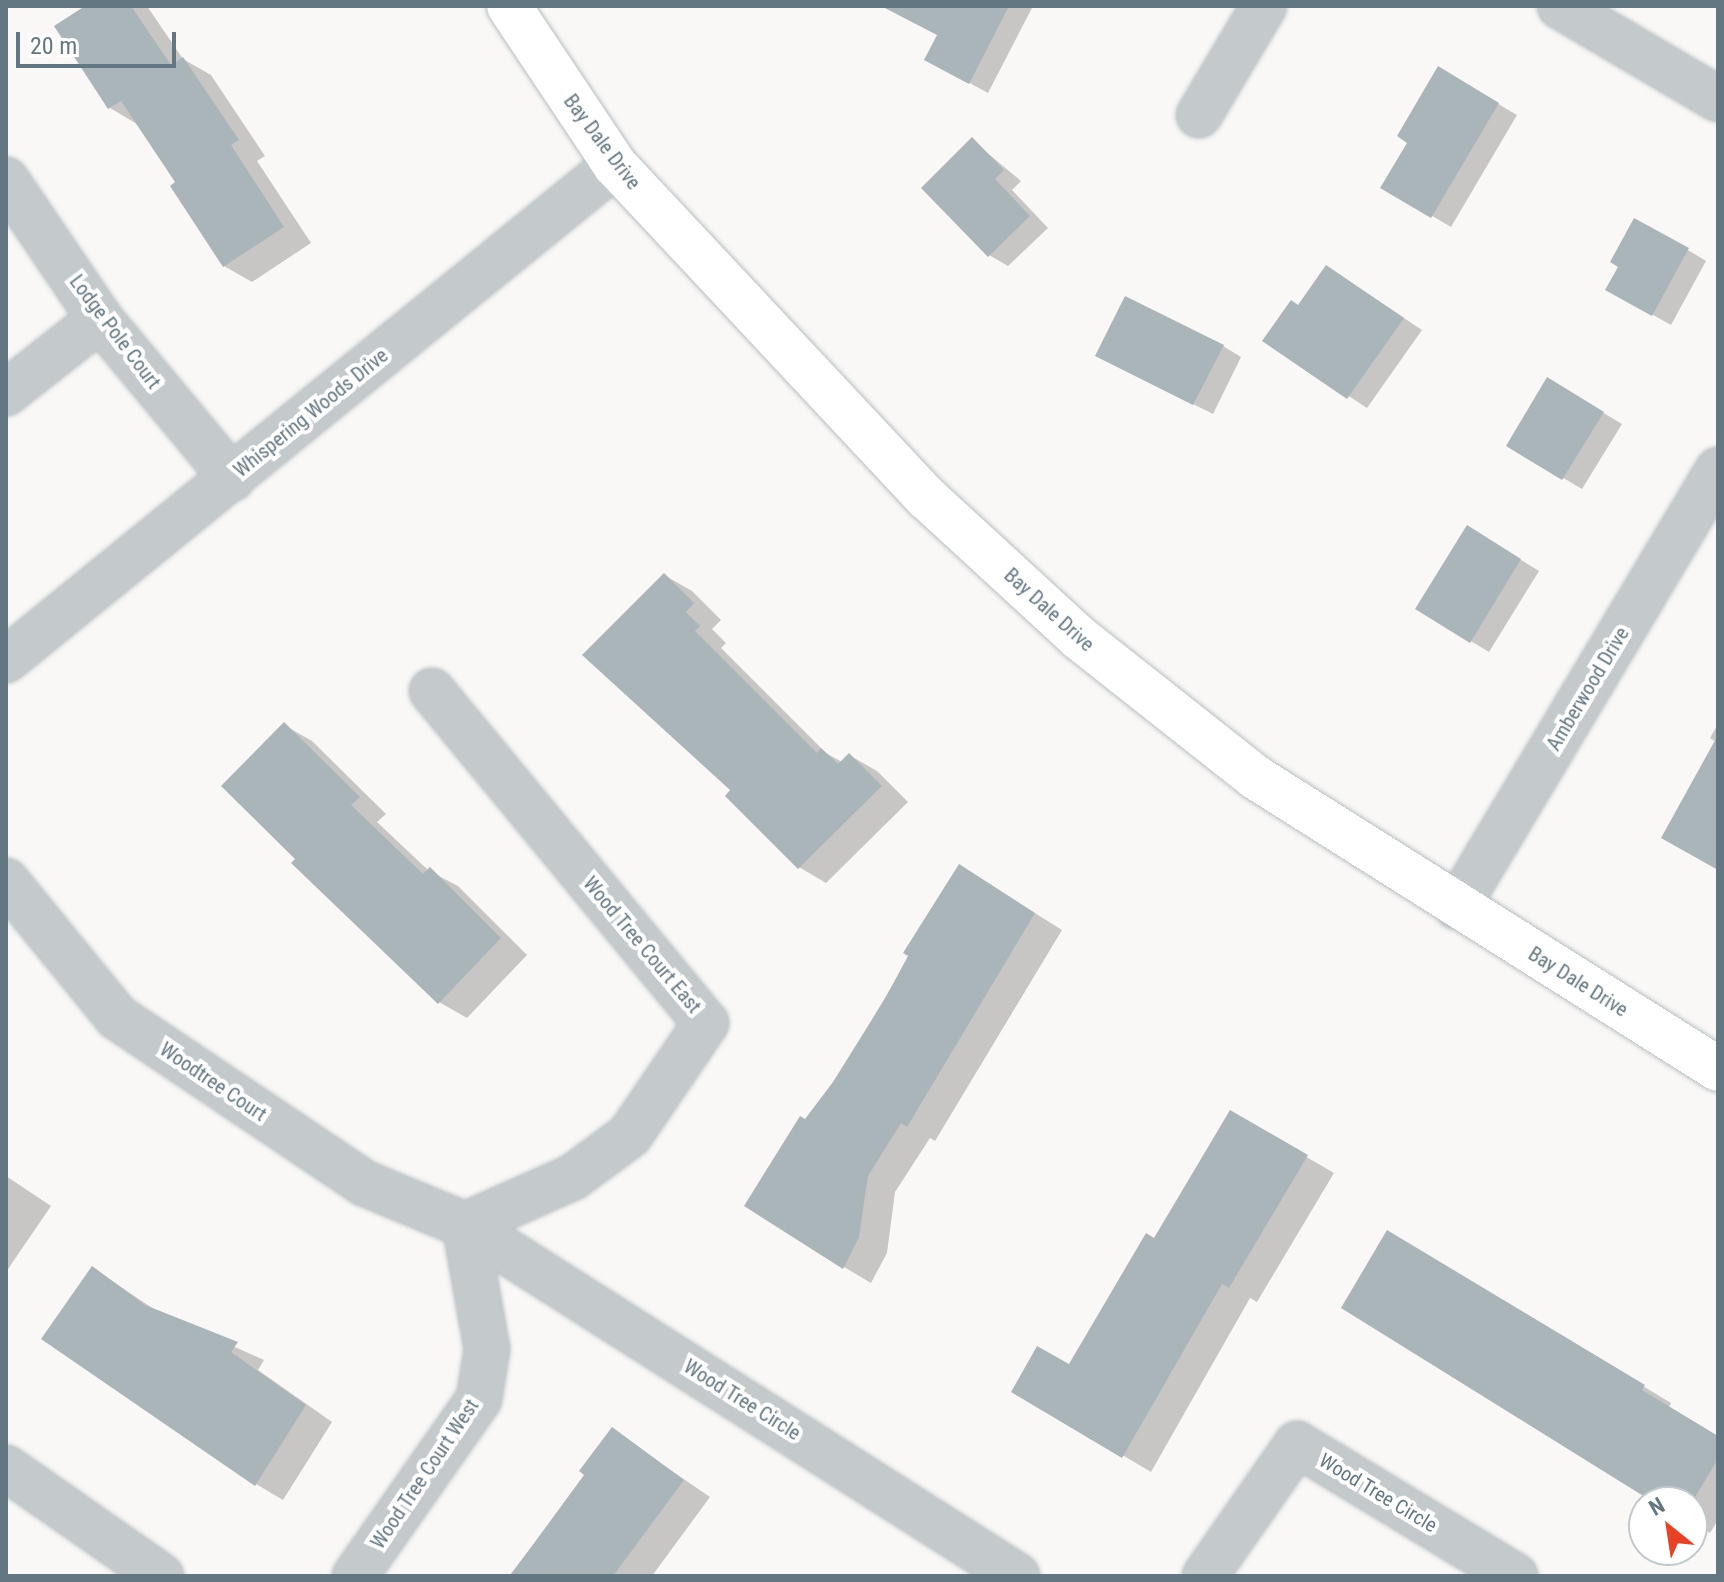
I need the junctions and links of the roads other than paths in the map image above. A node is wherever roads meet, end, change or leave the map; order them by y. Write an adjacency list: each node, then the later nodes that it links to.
1 (509, 6): 6 (street, Bay Dale Drive)
2 (1264, 6): 5 (street)
3 (1560, 6): 4 (street)
4 (1718, 99)
5 (1199, 115)
6 (615, 165): 11 (street, Whispering Woods Drive); 15 (street, Bay Dale Drive)
7 (6, 180): 8 (street, Lodge Pole Court)
8 (100, 319): 9 (street); 11 (street, Lodge Pole Court)
9 (6, 393)
10 (1718, 470): 15 (street, Amberwood Drive)
11 (232, 478): 12 (street, Whispering Woods Drive)
12 (6, 660)
13 (432, 691): 17 (street, Wood Tree Court East)
14 (6, 881): 17 (street, Woodtree Court)
15 (1457, 907): 16 (street, Bay Dale Drive)
16 (1718, 1069)
17 (465, 1225): 20 (street, Wood Tree Court West); 21 (street, Wood Tree Circle)
18 (6, 1468): 19 (street)
19 (161, 1576)
20 (355, 1576)
21 (1017, 1576)
22 (1205, 1576): 23 (street, Wood Tree Circle)
23 (1515, 1576)

